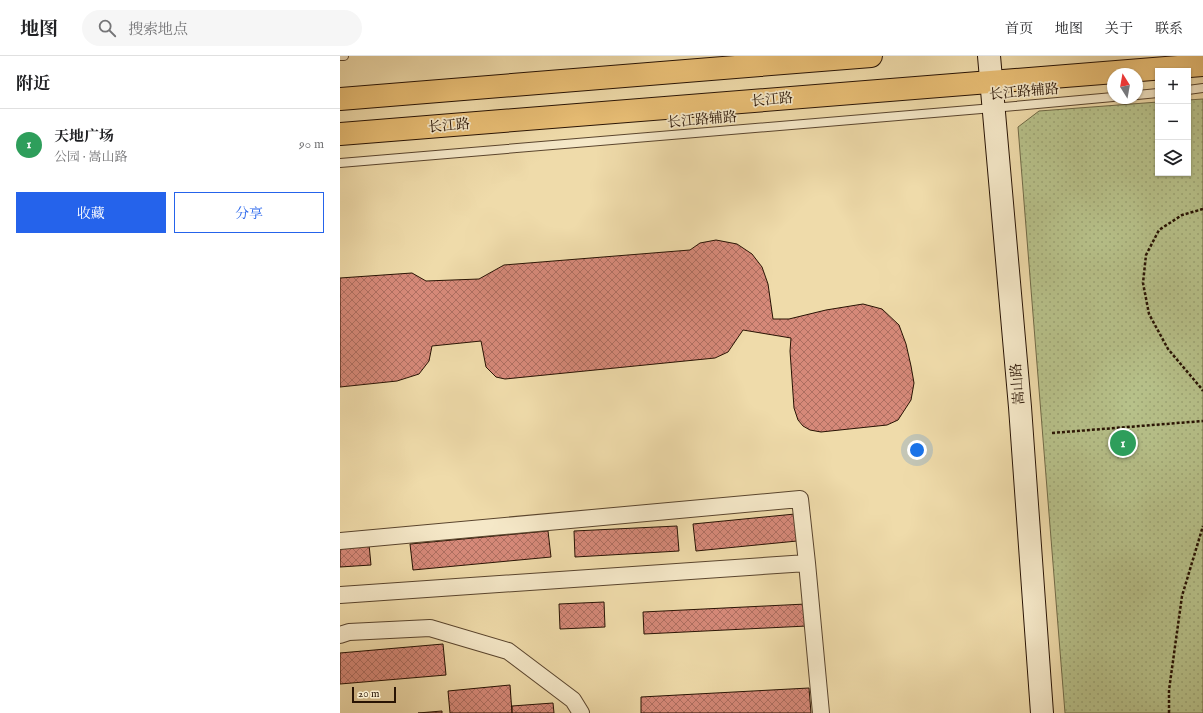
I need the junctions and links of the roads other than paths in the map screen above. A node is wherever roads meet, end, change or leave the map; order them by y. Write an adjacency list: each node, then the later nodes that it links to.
1 (340, 56): 2 (lane)
2 (344, 56)
3 (871, 56): 12 (main road)
4 (989, 56): 6 (street, 嵩山路)
5 (1203, 65): 6 (main road, 长江路)
6 (991, 83): 13 (street, 嵩山路); 14 (main road, 长江路)
7 (1203, 88): 8 (lane)
8 (1191, 90)
9 (1155, 93): 10 (lane)
10 (1143, 94)
11 (1107, 98): 13 (lane, 长江路辅路)
12 (340, 99)
13 (993, 108): 15 (lane, 长江路辅路); 22 (street, 嵩山路)
14 (340, 134)
15 (340, 163)
16 (340, 541): 17 (street)
17 (807, 564): 18 (street); 21 (street)
18 (340, 595)
19 (340, 635): 20 (street)
20 (581, 713)
21 (821, 713)
22 (1042, 713)

